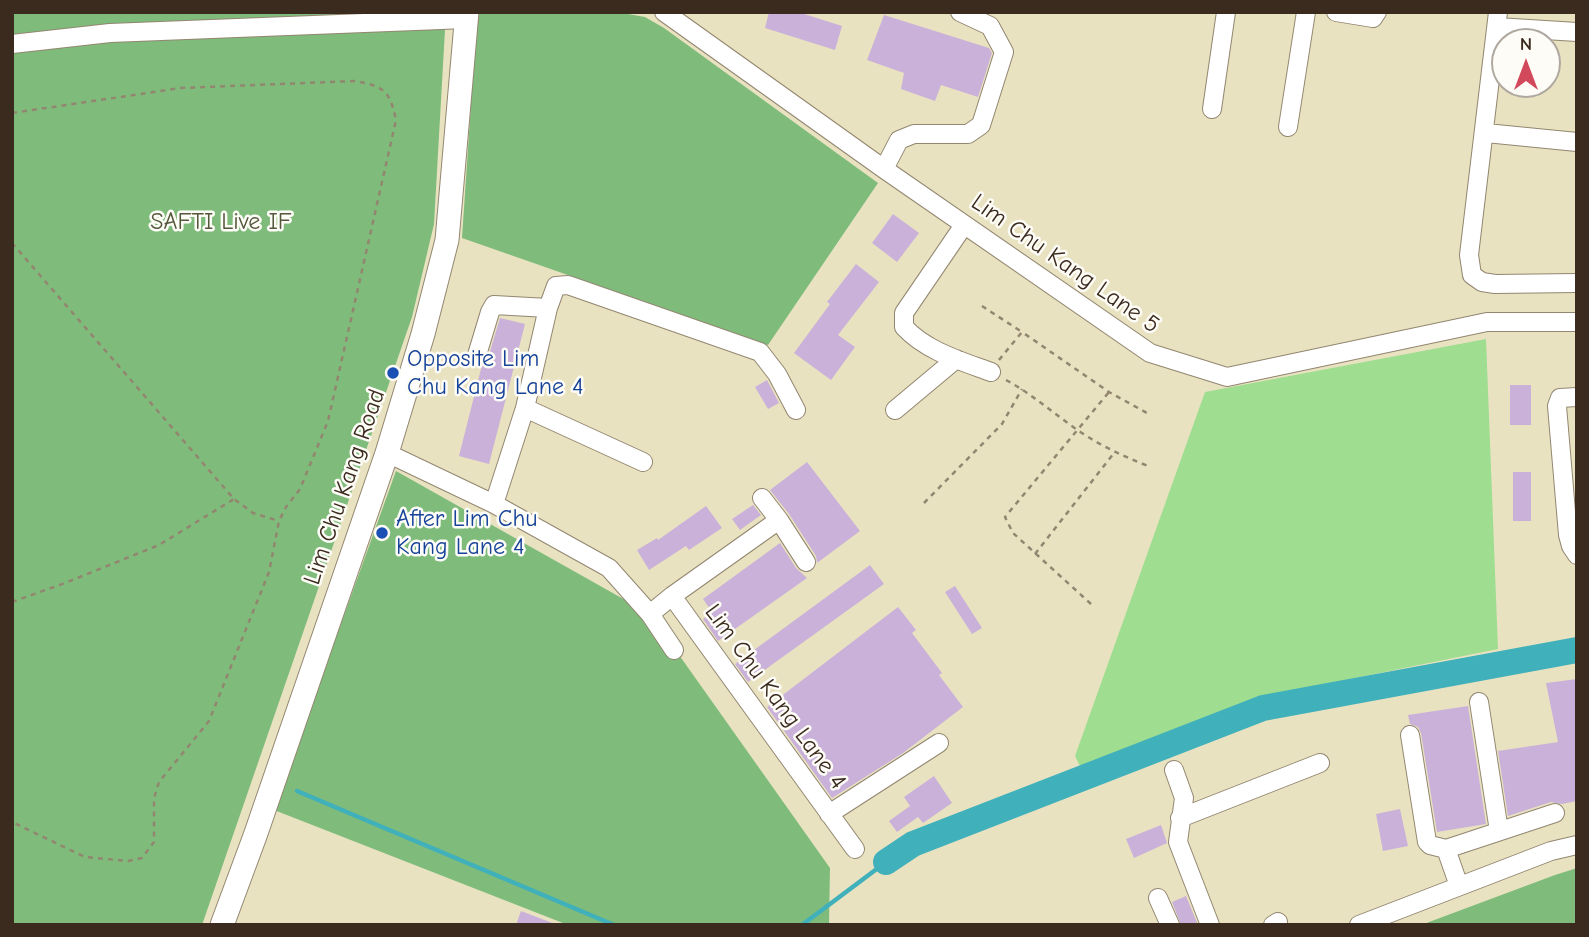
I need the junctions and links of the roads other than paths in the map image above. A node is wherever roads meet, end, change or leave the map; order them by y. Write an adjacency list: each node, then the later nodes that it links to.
1 (664, 12): 15 (street, Lim Chu Kang Lane 5)
2 (960, 12): 15 (street)
3 (1226, 12): 11 (street)
4 (1306, 12): 12 (street)
5 (1336, 12): 6 (street)
6 (1377, 12)
7 (466, 16): 10 (street); 27 (main road, Lim Chu Kang Road)
8 (1498, 20): 9 (street); 13 (street)
9 (1577, 32)
10 (12, 44)
11 (1212, 109)
12 (1288, 127)
13 (1486, 132): 14 (street); 17 (street)
14 (1577, 142)
15 (884, 169): 16 (street, Lim Chu Kang Lane 5)
16 (964, 225): 19 (street, Lim Chu Kang Lane 5); 21 (street)
17 (1577, 283)
18 (548, 309): 20 (street); 24 (street); 25 (street)
19 (1577, 322)
20 (477, 355)
21 (956, 359): 22 (street); 26 (street)
22 (991, 372)
23 (1577, 397): 32 (street)
24 (525, 408): 28 (street); 30 (street)
25 (796, 410)
26 (895, 410)
27 (387, 453): 30 (street); 51 (main road, Lim Chu Kang Road)
28 (643, 462)
29 (762, 498): 31 (street)
30 (494, 504): 35 (street)
31 (779, 520): 33 (street); 34 (street)
32 (1577, 555)
33 (806, 562)
34 (671, 596): 35 (street, Lim Chu Kang Lane 4); 43 (street, Lim Chu Kang Lane 4)
35 (650, 614): 36 (street)
36 (674, 650)
37 (1479, 702): 45 (street)
38 (1410, 735): 48 (street)
39 (939, 743): 43 (street)
40 (1320, 763): 44 (street)
41 (1174, 770): 44 (street)
42 (1555, 813): 45 (street)
43 (829, 814): 47 (street, Lim Chu Kang Lane 4)
44 (1180, 818): 53 (street)
45 (1499, 831): 48 (street)
46 (1577, 845): 49 (street)
47 (855, 849)
48 (1446, 849): 49 (street)
49 (1459, 886): 54 (street)
50 (1158, 898): 52 (street)
51 (226, 924)
52 (1170, 925)
53 (1210, 925)
54 (1359, 925)

